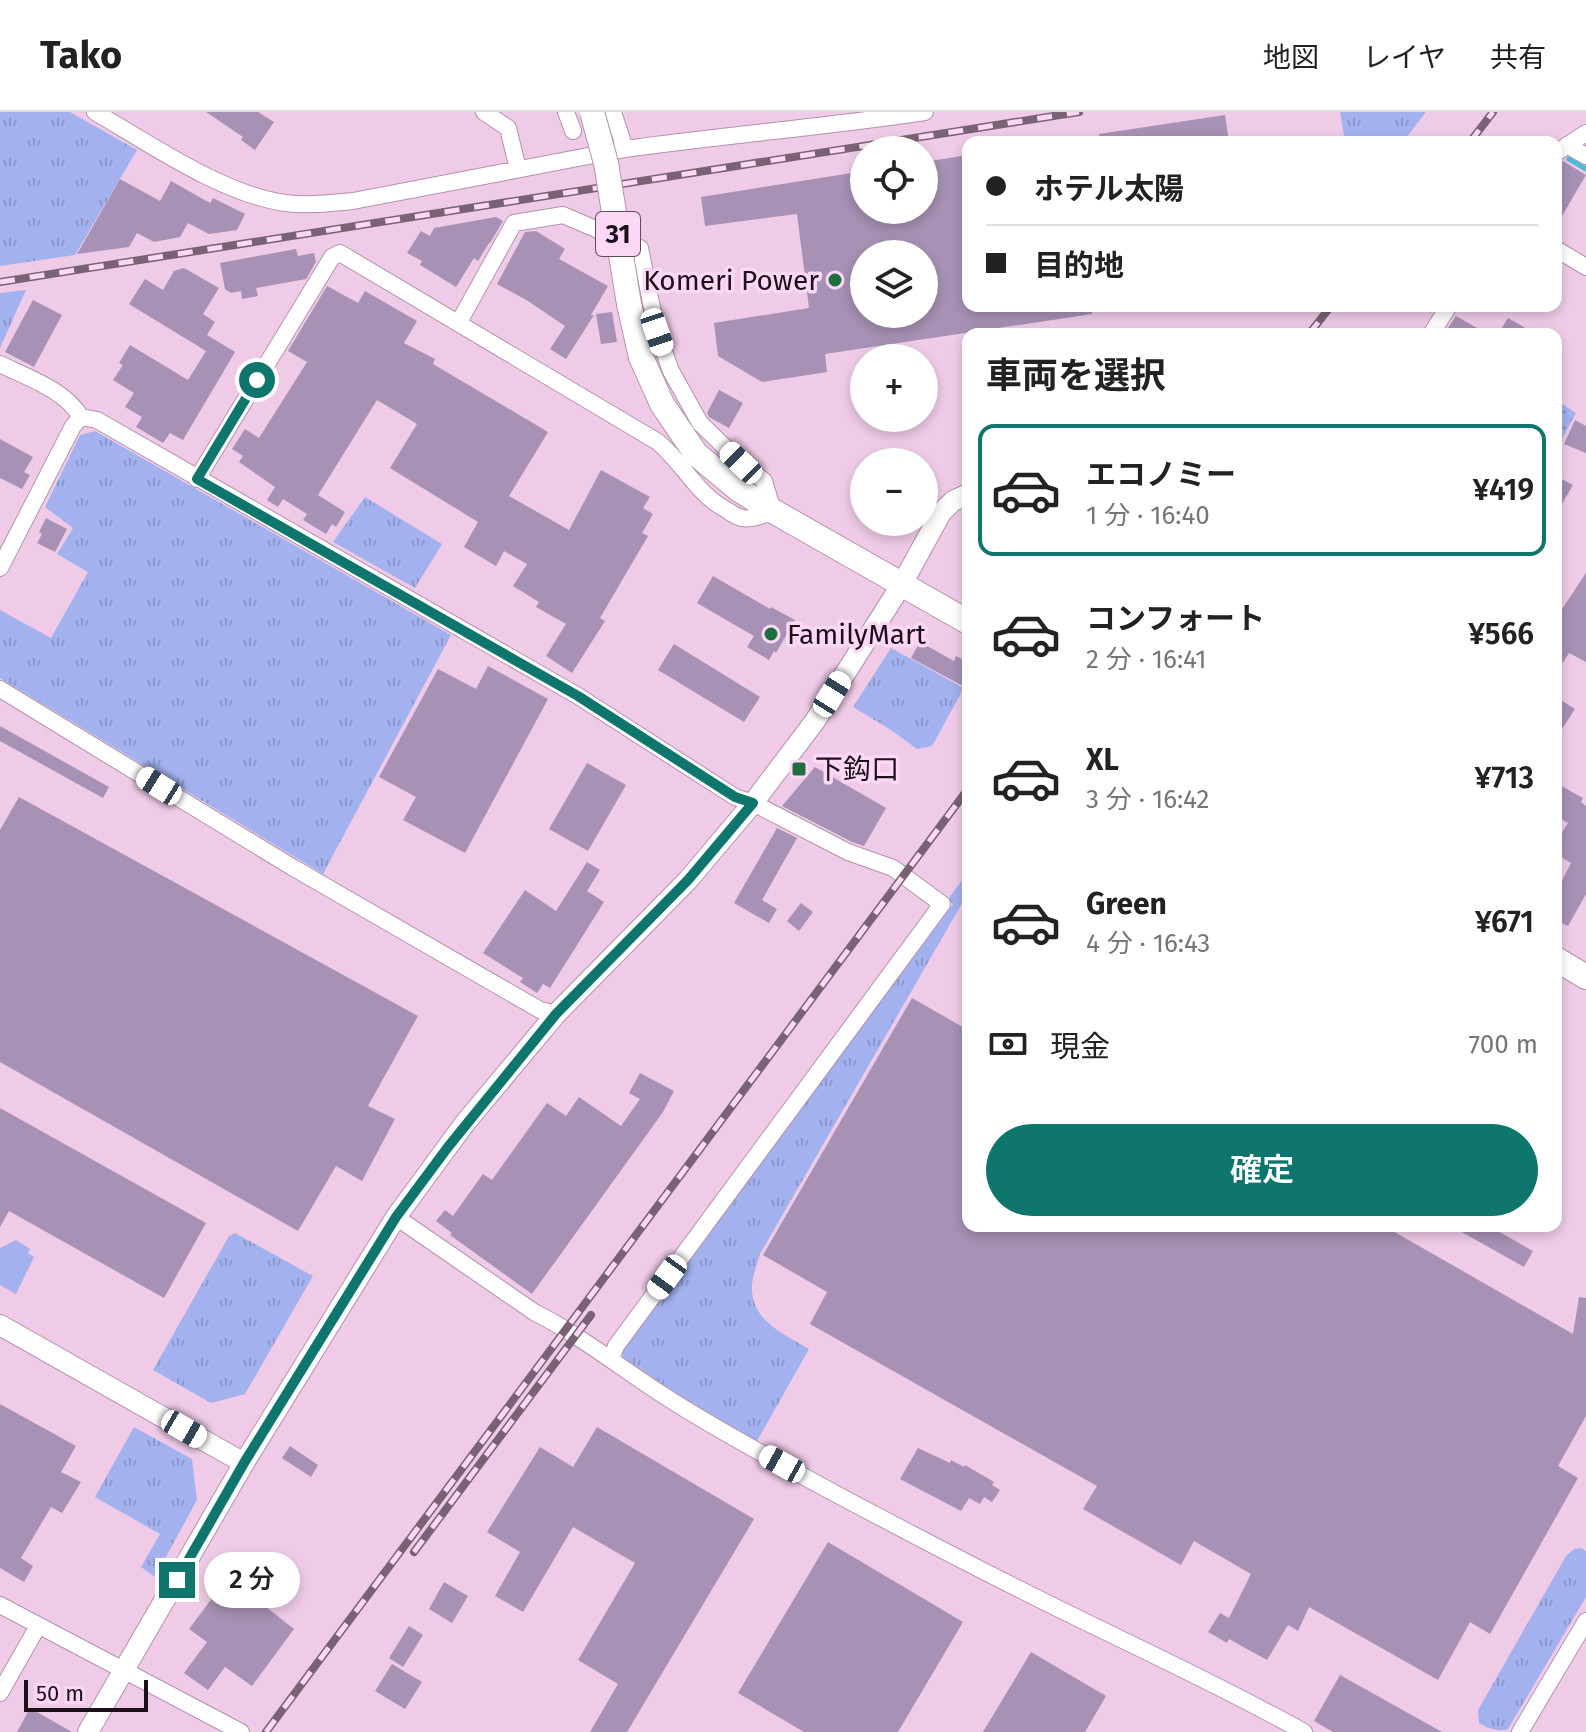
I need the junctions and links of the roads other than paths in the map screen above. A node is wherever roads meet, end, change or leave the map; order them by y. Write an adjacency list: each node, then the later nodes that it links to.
1 (95, 112): 13 (street)
2 (484, 112): 13 (street)
3 (566, 112): 7 (street)
4 (592, 112): 21 (main road, 31, bridge)
5 (613, 112): 10 (street)
6 (925, 112): 10 (street)
7 (573, 131)
8 (1586, 133): 9 (street)
9 (1562, 148)
10 (625, 149): 13 (street)
11 (1562, 149): 12 (street)
12 (1586, 156)
13 (518, 169)
14 (1562, 253): 15 (street)
15 (1586, 267)
16 (459, 322): 19 (street); 21 (street); 21 (street)
17 (0, 364): 18 (street)
18 (81, 417): 19 (street); 22 (street)
19 (197, 479): 26 (street)
20 (962, 497): 23 (street)
21 (773, 511): 23 (main road, 31)
22 (0, 568)
23 (902, 584): 24 (main road, 31); 26 (street)
24 (962, 619)
25 (0, 689): 29 (street)
26 (753, 803): 29 (street); 32 (street)
27 (1562, 963): 28 (main road)
28 (1586, 977)
29 (556, 1014): 30 (street)
30 (396, 1217): 32 (street); 33 (street)
31 (0, 1325): 33 (street)
32 (611, 1359): 41 (street)
33 (244, 1463): 37 (street)
34 (0, 1605): 36 (street)
35 (1586, 1621): 42 (street)
36 (38, 1626): 37 (street); 38 (street)
37 (125, 1670): 39 (street); 40 (street)
38 (0, 1693)
39 (88, 1732)
40 (241, 1732)
41 (1304, 1732)
42 (1520, 1732)

